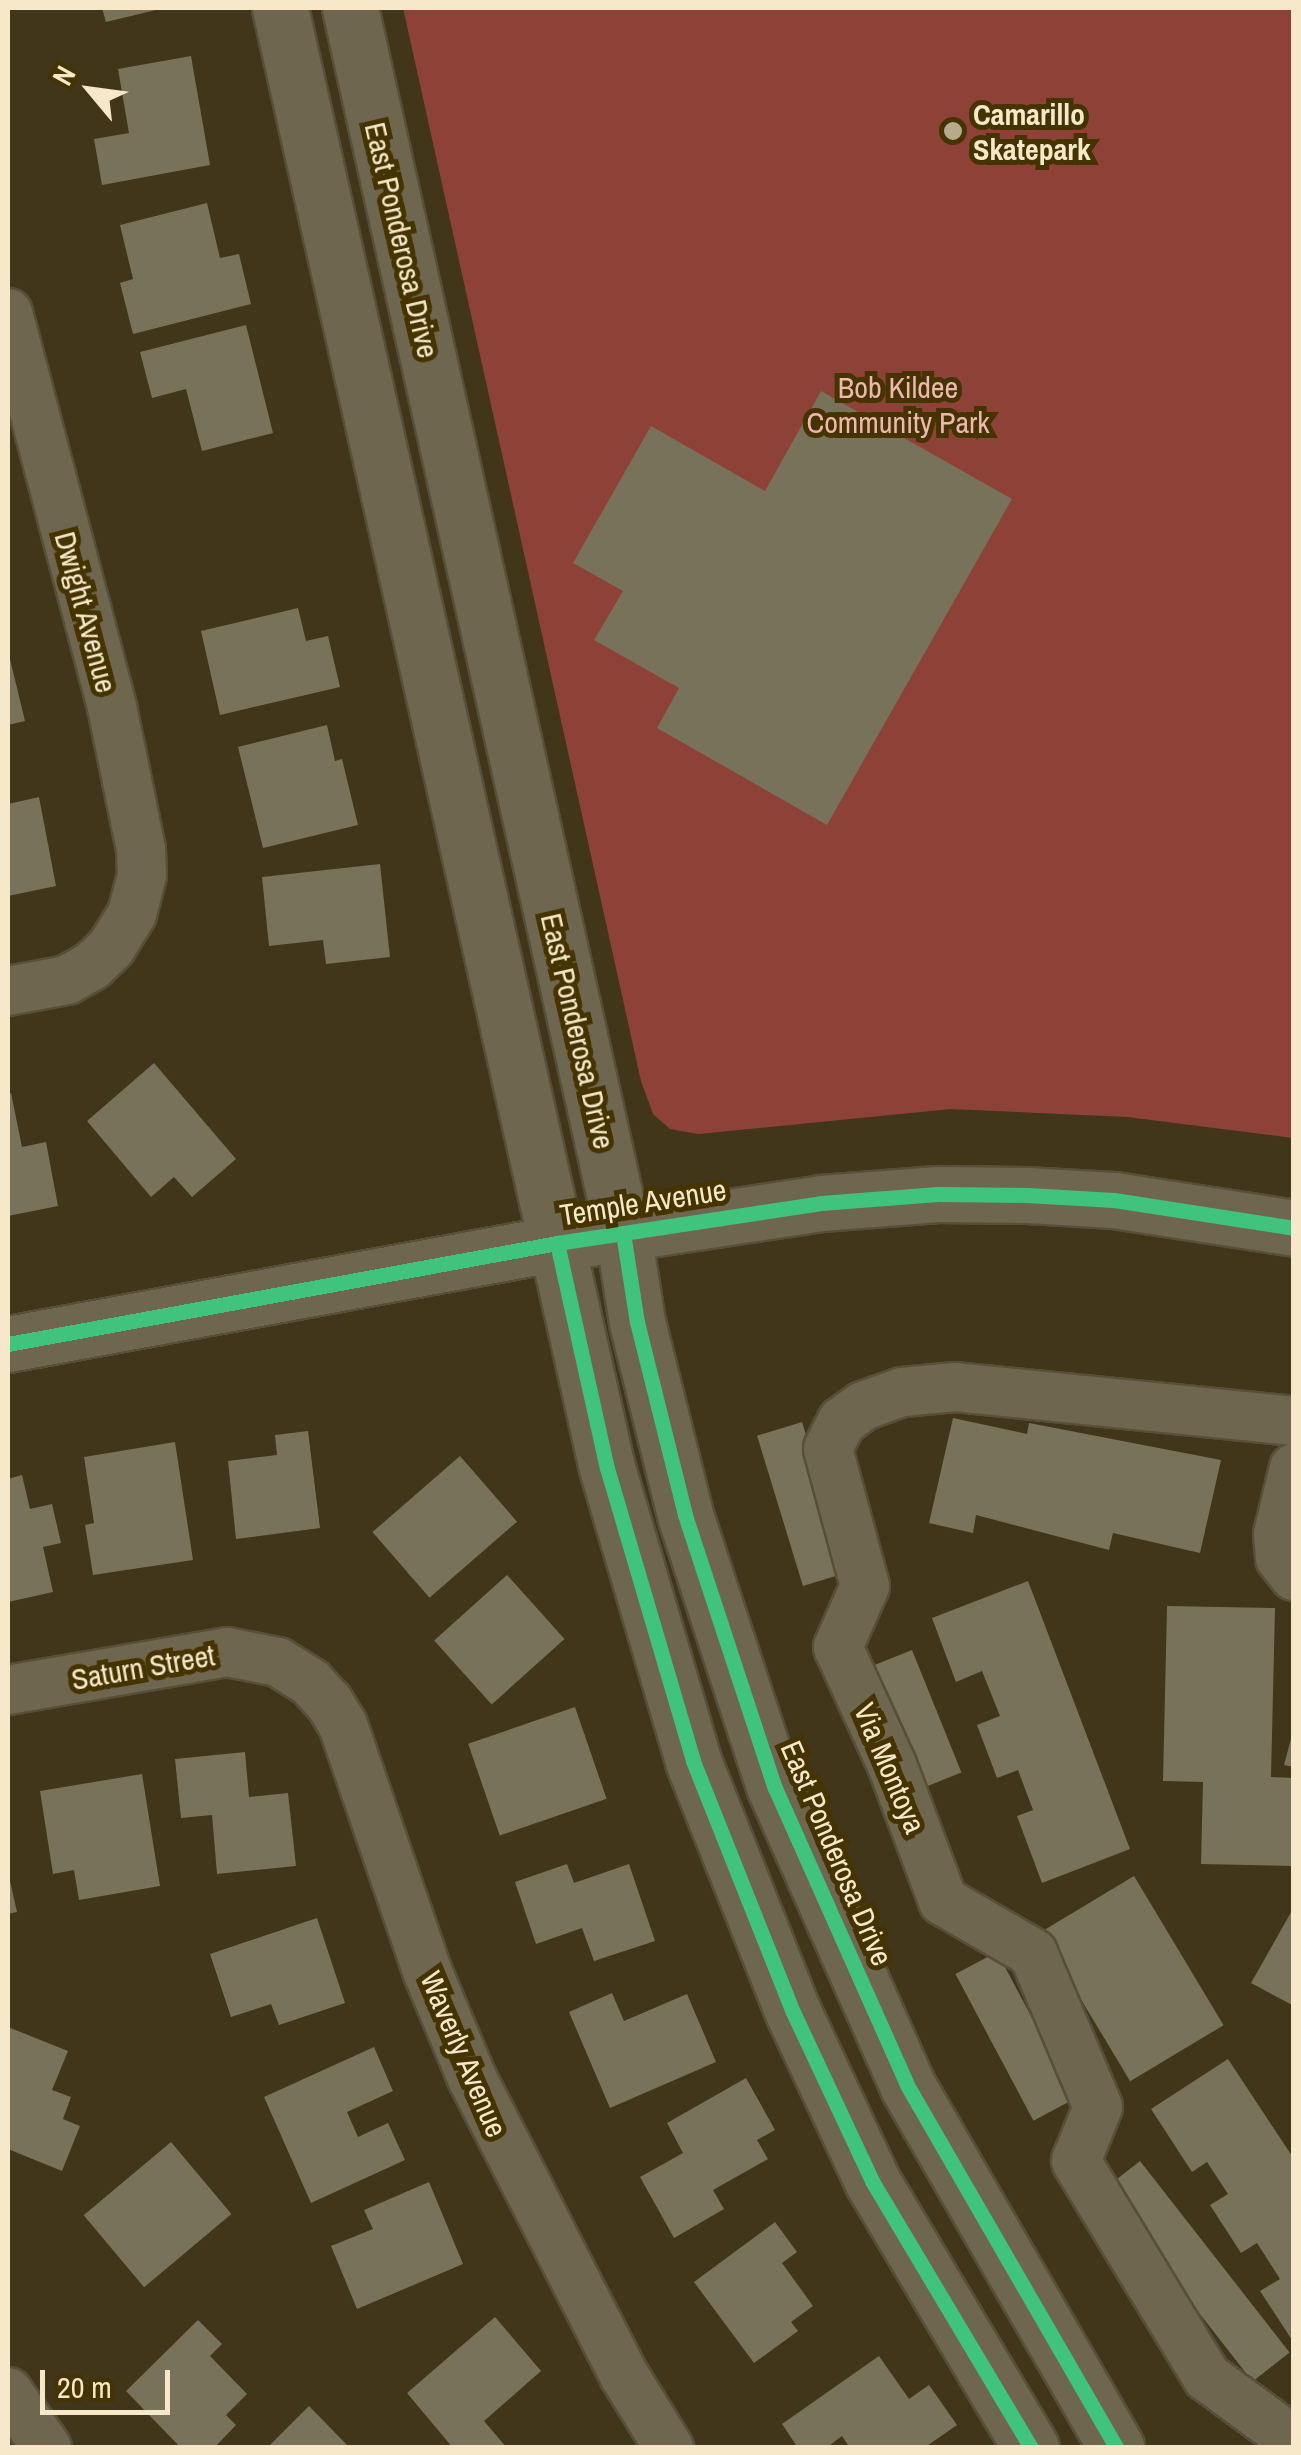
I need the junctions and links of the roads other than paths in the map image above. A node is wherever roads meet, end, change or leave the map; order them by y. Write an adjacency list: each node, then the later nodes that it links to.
1 (280, 8): 7 (main road)
2 (350, 8): 6 (main road, East Ponderosa Drive)
3 (8, 313): 4 (street, Dwight Avenue)
4 (8, 991)
5 (1294, 1228): 6 (main road, Temple Avenue)
6 (623, 1233): 7 (main road, Temple Avenue); 19 (main road, East Ponderosa Drive)
7 (557, 1243): 8 (main road, Temple Avenue); 18 (main road)
8 (8, 1344)
9 (1294, 1421): 15 (street, Via Montoya)
10 (1294, 1468): 11 (street)
11 (1294, 1576)
12 (278, 1662): 13 (street, Saturn Street); 17 (street, Waverly Avenue)
13 (8, 1690)
14 (8, 2392): 16 (street)
15 (1294, 2441)
16 (47, 2448)
17 (668, 2448)
18 (1031, 2448)
19 (1118, 2448)

